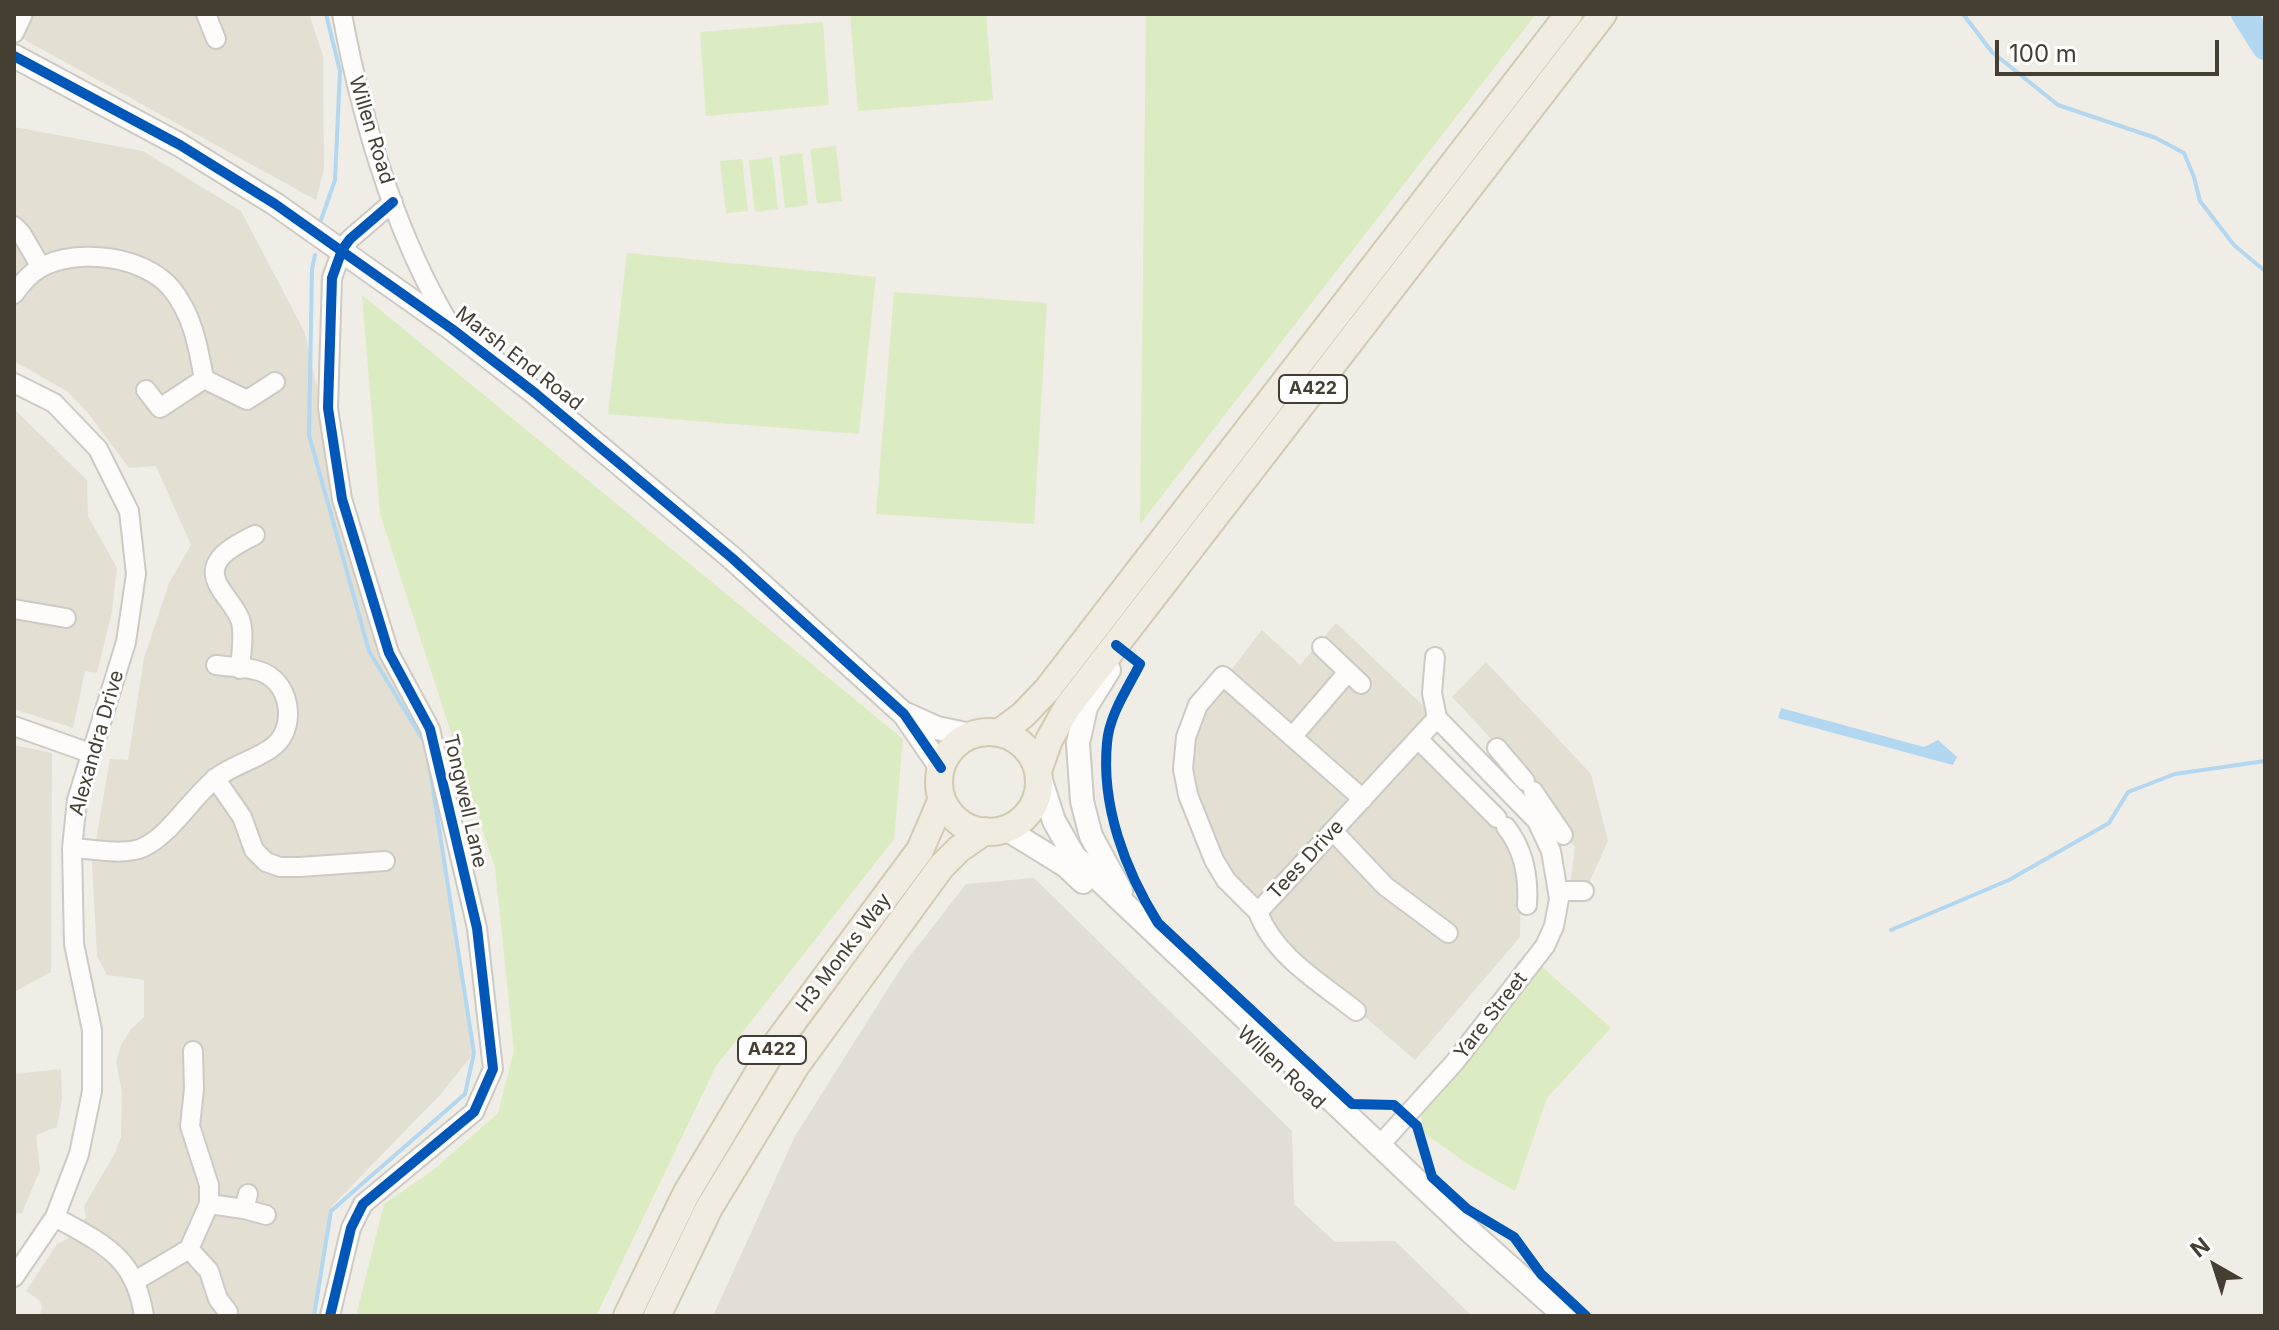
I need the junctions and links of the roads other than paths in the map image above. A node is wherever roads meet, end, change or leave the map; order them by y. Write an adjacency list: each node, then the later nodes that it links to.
1 (23, 14): 6 (street)
2 (206, 14): 7 (street)
3 (342, 14): 9 (street, Willen Road)
4 (1569, 14): 30 (main road, A422)
5 (1603, 14): 20 (main road, A422)
6 (14, 33)
7 (216, 39)
8 (14, 56): 11 (street, Marsh End Road)
9 (393, 202): 11 (street); 14 (street, Willen Road)
10 (14, 226): 12 (street)
11 (342, 250): 14 (street, Marsh End Road); 68 (street, Tongwell Lane)
12 (41, 267): 13 (street); 15 (street)
13 (14, 294)
14 (452, 329): 27 (street, Marsh End Road)
15 (204, 379): 16 (street); 18 (street)
16 (275, 382)
17 (14, 383): 35 (street, Alexandra Drive)
18 (146, 390)
19 (255, 535): 26 (street)
20 (1149, 601): 38 (main road, A422); 54 (street)
21 (14, 609): 22 (street)
22 (66, 618)
23 (1322, 647): 32 (street)
24 (1435, 657): 28 (street)
25 (216, 665): 26 (street)
26 (240, 669): 39 (street)
27 (904, 714): 31 (street, Marsh End Road); 37 (street, Marsh End Road)
28 (1437, 718): 33 (street, Tees Drive); 40 (street, Yare Street)
29 (14, 726): 35 (street)
30 (999, 733): 31 (main road); 38 (main road)
31 (970, 735): 37 (main road)
32 (1292, 737): 42 (street); 55 (street)
33 (1418, 739): 42 (street, Tees Drive); 50 (street)
34 (1497, 748): 36 (street, Yare Street)
35 (90, 753): 47 (street, Alexandra Drive)
36 (1512, 766): 40 (street); 43 (street, Yare Street)
37 (941, 768): 41 (main road)
38 (1038, 771): 44 (main road); 54 (street, Willen Road)
39 (215, 778): 47 (street); 48 (street)
40 (1498, 780): 43 (street, Yare Street)
41 (942, 799): 44 (main road); 69 (main road, H3 Monks Way / A422)
42 (1363, 799): 45 (street, Tees Drive)
43 (1543, 816): 46 (street, Yare Street); 49 (street, Yare Street)
44 (996, 830): 70 (main road, H3 Monks Way / A422); 71 (street, Willen Road)
45 (1333, 831): 55 (street, Tees Drive); 56 (street)
46 (1563, 835)
47 (72, 848): 62 (street, Alexandra Drive)
48 (385, 861)
49 (1554, 866): 50 (street); 51 (street, Yare Street)
50 (1525, 870): 53 (street)
51 (1558, 891): 52 (street); 59 (street, Yare Street)
52 (1584, 891)
53 (1527, 905)
54 (1134, 912): 59 (street, Willen Road)
55 (1258, 912): 57 (street, Tees Drive)
56 (1448, 933)
57 (1356, 1011)
58 (193, 1051): 60 (street)
59 (1379, 1146): 72 (street, Willen Road)
60 (209, 1204): 61 (street); 63 (street)
61 (266, 1215)
62 (55, 1217): 64 (street, Alexandra Drive); 65 (street)
63 (189, 1249): 65 (street); 66 (street)
64 (14, 1277)
65 (135, 1281): 67 (street)
66 (228, 1312)
67 (144, 1316)
68 (330, 1316)
69 (627, 1316)
70 (657, 1316)
71 (1550, 1316)
72 (1565, 1316)

